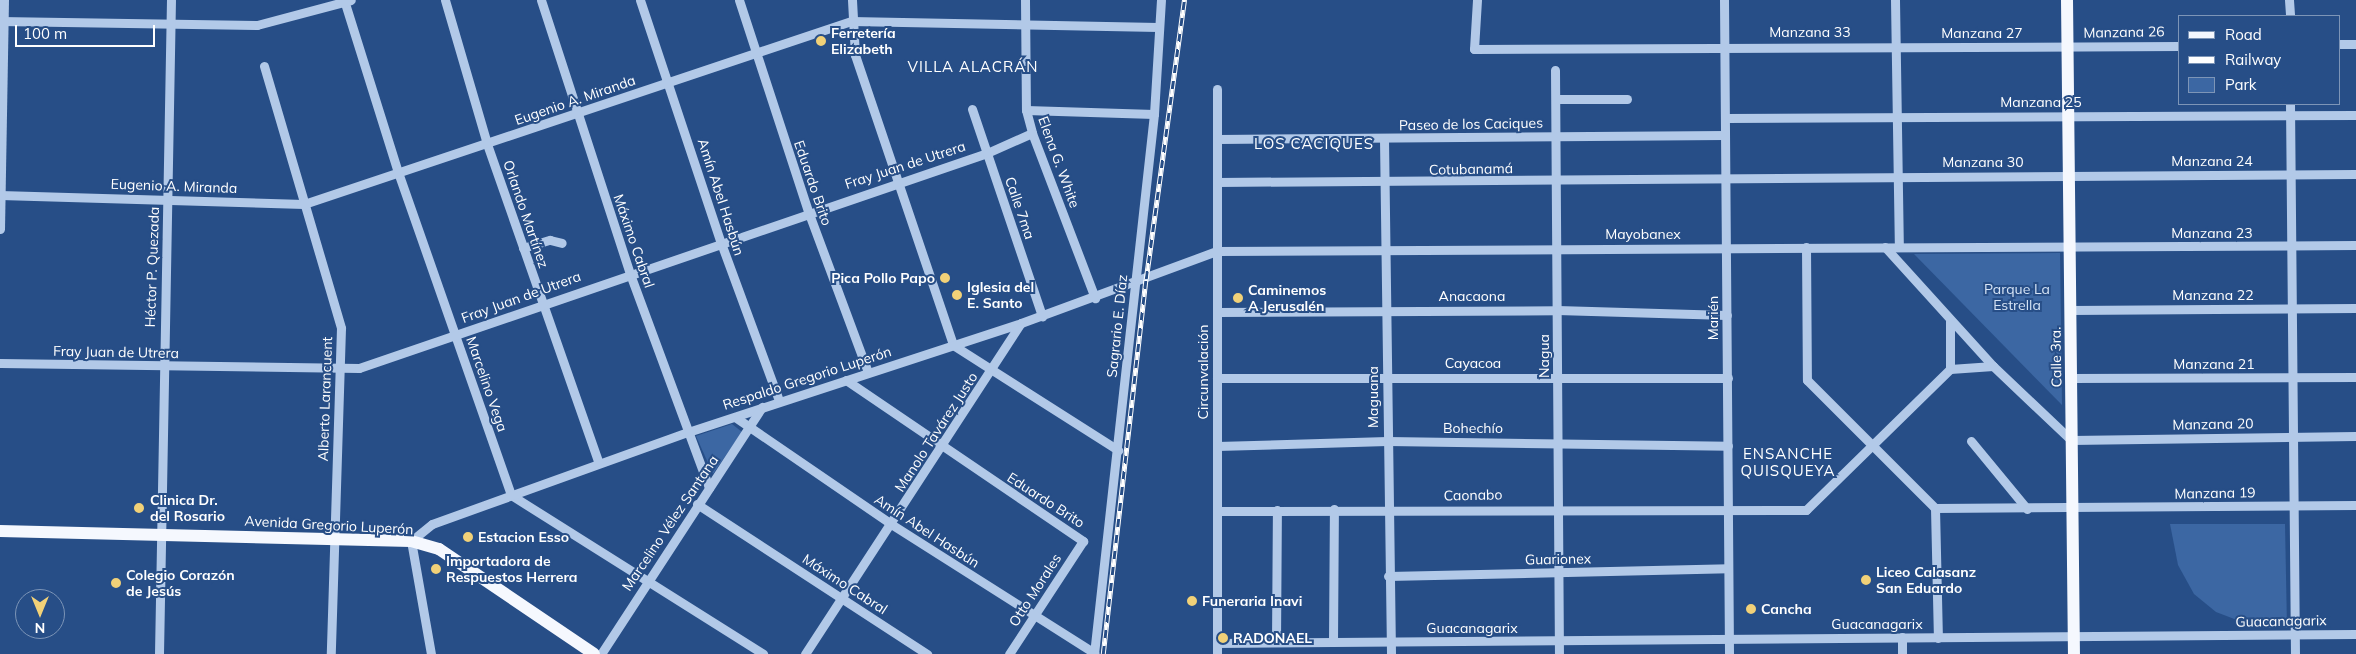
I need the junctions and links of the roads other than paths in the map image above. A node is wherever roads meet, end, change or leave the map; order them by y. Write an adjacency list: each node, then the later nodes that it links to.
1 (4, 0): 17 (street)
2 (171, 0): 19 (street, Héctor P. Quezada)
3 (445, 0): 50 (street, Orlando Martínez)
4 (541, 0): 39 (street, Máximo Cabral)
5 (640, 0): 31 (street, Amín Abel Hasbún)
6 (739, 0): 28 (street, Eduardo Brito)
7 (852, 0): 18 (street)
8 (1025, 0): 20 (street, Elena G. White)
9 (1161, 0): 21 (street, Sagrario E. Díaz)
10 (1477, 0): 24 (street, Manzana 33)
11 (1724, 0): 24 (street, Marién)
12 (1895, 0): 25 (street)
13 (2067, 0): 27 (main road, Calle 3ra.)
14 (2290, 0): 16 (street)
15 (346, 1): 19 (street); 52 (street, Marcelino Vega)
16 (2290, 15)
17 (2, 21): 19 (street); 62 (street)
18 (851, 22): 20 (street, Eugenio A. Miranda); 28 (street, Eugenio A. Miranda); 60 (street)
19 (170, 24): 63 (street, Héctor P. Quezada)
20 (1026, 24): 21 (street, Eugenio A. Miranda); 37 (street, Elena G. White)
21 (1158, 27): 38 (street, Sagrario E. Díaz)
22 (2341, 44): 23 (street)
23 (2356, 44)
24 (1724, 45): 25 (street, Manzana 33); 44 (street, Marién)
25 (1896, 46): 27 (street, Manzana 27); 43 (street)
26 (2178, 46): 27 (street, Manzana 26)
27 (2068, 47): 40 (main road, Calle 3ra.)
28 (754, 53): 31 (street, Eugenio A. Miranda); 65 (street, Eduardo Brito)
29 (264, 66): 64 (street, Alberto Larancuent)
30 (1555, 70): 33 (street, Nagua)
31 (669, 83): 39 (street, Eugenio A. Miranda); 68 (street, Amín Abel Hasbún)
32 (1217, 90): 48 (street, Circunvalación)
33 (1556, 98): 34 (street); 47 (street, Nagua)
34 (1627, 99)
35 (2290, 105): 41 (street)
36 (972, 109): 51 (street, Calle 7ma)
37 (1026, 110): 38 (street); 45 (street, Elena G. White)
38 (1154, 114): 81 (street, Sagrario E. Díaz)
39 (577, 115): 50 (street, Eugenio A. Miranda); 80 (street, Máximo Cabral)
40 (2068, 115): 41 (street, Manzana 25); 43 (street, Manzana 25); 56 (main road, Calle 3ra.)
41 (2290, 115): 42 (street, Manzana 25); 53 (street)
42 (2356, 115)
43 (1896, 116): 44 (street, Manzana 25); 55 (street)
44 (1726, 118): 46 (street, Marién)
45 (1032, 132): 51 (street, Fray Juan de Utrera); 82 (street, Elena G. White)
46 (1725, 134): 47 (street, Paseo de los Caciques); 57 (street, Marién)
47 (1557, 136): 49 (street, Paseo de los Caciques); 59 (street, Nagua)
48 (1218, 139): 49 (street, Paseo de los Caciques); 58 (street, Circunvalación)
49 (1384, 139): 61 (street, Maguana)
50 (487, 144): 52 (street, Eugenio A. Miranda); 76 (street, Orlando Martínez)
51 (987, 153): 60 (street, Fray Juan de Utrera); 91 (street, Calle 7ma)
52 (399, 174): 64 (street, Eugenio A. Miranda); 94 (street, Marcelino Vega)
53 (2291, 174): 54 (street, Manzana 24); 56 (street, Manzana 24); 75 (street)
54 (2356, 174)
55 (1898, 176): 56 (street, Manzana 30); 57 (street, Manzana 30); 73 (street)
56 (2068, 176): 74 (main road, Calle 3ra.)
57 (1726, 181): 59 (street, Cotubanamá); 77 (street, Marién)
58 (1217, 182): 61 (street, Cotubanamá); 79 (street, Circunvalación)
59 (1557, 182): 61 (street, Cotubanamá); 70 (street, Nagua)
60 (896, 184): 65 (street, Fray Juan de Utrera); 95 (street)
61 (1387, 184): 78 (street, Maguana)
62 (1, 195): 63 (street, Eugenio A. Miranda); 66 (street)
63 (168, 199): 64 (street, Eugenio A. Miranda); 98 (street, Héctor P. Quezada)
64 (304, 204): 101 (street, Alberto Larancuent)
65 (808, 211): 68 (street, Fray Juan de Utrera); 102 (street, Eduardo Brito)
66 (0, 229)
67 (562, 243): 76 (street)
68 (720, 243): 80 (street, Fray Juan de Utrera); 111 (street, Amín Abel Hasbún)
69 (2356, 245): 75 (street, Manzana 23)
70 (1557, 247): 77 (street, Mayobanex); 78 (street, Mayobanex); 87 (street, Nagua)
71 (1806, 247): 72 (street, Mayobanex); 77 (street, Mayobanex); 124 (street)
72 (1885, 247): 73 (street, Mayobanex); 92 (street)
73 (1899, 247): 74 (street, Mayobanex)
74 (2068, 247): 75 (street, Manzana 23); 88 (main road, Calle 3ra.)
75 (2291, 247): 85 (street)
76 (523, 248): 83 (street, Orlando Martínez)
77 (1727, 248): 90 (street, Marién)
78 (1388, 249): 79 (street, Mayobanex); 86 (street, Maguana)
79 (1217, 252): 81 (street, Respaldo Gregorio Luperón); 89 (street, Circunvalación)
80 (630, 274): 83 (street, Fray Juan de Utrera); 115 (street, Máximo Cabral)
81 (1135, 284): 82 (street, Respaldo Gregorio Luperón); 126 (street, Sagrario E. Díaz)
82 (1095, 298): 91 (street, Respaldo Gregorio Luperón)
83 (542, 304): 94 (street, Fray Juan de Utrera); 127 (street, Orlando Martínez)
84 (2356, 308): 85 (street, Manzana 22)
85 (2293, 309): 88 (street, Manzana 22); 109 (street)
86 (1386, 310): 87 (street, Anacaona); 89 (street, Anacaona); 103 (street, Maguana)
87 (1557, 310): 90 (street, Anacaona); 104 (street, Nagua)
88 (2070, 310): 108 (main road, Calle 3ra.)
89 (1217, 312): 106 (street, Circunvalación)
90 (1727, 315): 107 (street, Marién)
91 (1042, 316): 93 (street, Respaldo Gregorio Luperón)
92 (1950, 321): 97 (street); 100 (street)
93 (1021, 323): 95 (street, Respaldo Gregorio Luperón); 99 (street, Manolo Tavárez Justo)
94 (456, 335): 101 (street, Fray Juan de Utrera); 129 (street, Marcelino Vega)
95 (954, 345): 99 (street); 102 (street, Respaldo Gregorio Luperón)
96 (0, 363): 98 (street, Fray Juan de Utrera)
97 (1993, 366): 100 (street); 118 (street)
98 (162, 367): 101 (street, Fray Juan de Utrera); 144 (street, Héctor P. Quezada)
99 (993, 369): 125 (street, Manolo Tavárez Justo); 126 (street)
100 (1950, 369): 124 (street, Caonabo)
101 (338, 370): 145 (street, Alberto Larancuent)
102 (868, 372): 110 (street, Respaldo Gregorio Luperón)
103 (1386, 376): 104 (street, Cayacoa); 106 (street, Cayacoa); 119 (street, Maguana)
104 (1557, 377): 107 (street, Cayacoa); 121 (street, Nagua)
105 (2356, 377): 109 (street, Manzana 21)
106 (1217, 378): 122 (street, Circunvalación)
107 (1728, 378): 123 (street, Marién)
108 (2071, 378): 109 (street, Manzana 21); 118 (main road, Calle 3ra.)
109 (2293, 378): 116 (street)
110 (846, 380): 111 (street, Respaldo Gregorio Luperón); 125 (street, Eduardo Brito)
111 (779, 400): 112 (street, Respaldo Gregorio Luperón)
112 (762, 407): 113 (street, Respaldo Gregorio Luperón); 114 (street, Marcelino Vélez Santana)
113 (735, 417): 114 (street, Amín Abel Hasbún); 115 (street, Respaldo Gregorio Luperón)
114 (749, 428): 128 (street, Marcelino Vélez Santana); 142 (street, Amín Abel Hasbún)
115 (688, 432): 127 (street, Respaldo Gregorio Luperón); 128 (street, Máximo Cabral)
116 (2294, 436): 117 (street, Manzana 20); 118 (street, Manzana 20); 131 (street)
117 (2356, 436)
118 (2071, 440): 138 (main road, Calle 3ra.)
119 (1387, 442): 121 (street, Bohechío); 122 (street, Bohechío); 137 (street, Maguana)
120 (1971, 442): 135 (street)
121 (1558, 443): 123 (street, Bohechío); 133 (street, Nagua)
122 (1217, 446): 141 (street, Circunvalación)
123 (1728, 446): 140 (street, Marién)
124 (1874, 446): 134 (street); 140 (street, Caonabo)
125 (942, 448): 142 (street, Manolo Tavárez Justo); 146 (street, Eduardo Brito)
126 (1118, 450): 165 (street, Sagrario E. Díaz)
127 (600, 463): 129 (street, Respaldo Gregorio Luperón)
128 (709, 488): 130 (street, Marcelino Vélez Santana)
129 (511, 495): 147 (street, Respaldo Gregorio Luperón); 151 (street)
130 (697, 504): 151 (street, Marcelino Vélez Santana); 152 (street, Máximo Cabral)
131 (2294, 505): 132 (street, Manzana 19); 138 (street, Manzana 19); 155 (street)
132 (2356, 505)
133 (1557, 508): 137 (street, Caonabo); 140 (street, Caonabo); 149 (street, Nagua)
134 (1936, 508): 135 (street, Manzana 19); 158 (street)
135 (2027, 508): 138 (street, Manzana 19)
136 (1334, 509): 137 (street, Caonabo); 139 (street, Caonabo); 162 (street)
137 (1388, 509): 150 (street, Maguana)
138 (2074, 509): 159 (main road, Calle 3ra.)
139 (1277, 510): 141 (street, Caonabo); 161 (street)
140 (1728, 510): 148 (street, Marién)
141 (1217, 511): 164 (street, Circunvalación)
142 (891, 524): 152 (street, Manolo Tavárez Justo); 153 (street, Amín Abel Hasbún)
143 (0, 531): 144 (main road, Avenida Gregorio Luperón)
144 (161, 533): 145 (main road, Avenida Gregorio Luperón); 166 (street, Héctor P. Quezada)
145 (336, 539): 147 (main road, Avenida Gregorio Luperón); 167 (street, Alberto Larancuent)
146 (1083, 540): 153 (street, Otto Morales)
147 (411, 541): 168 (street); 169 (main road, Avenida Gregorio Luperón)
148 (1728, 568): 149 (street, Guarionex); 156 (street, Marién)
149 (1559, 572): 150 (street, Guarionex); 160 (street, Nagua)
150 (1388, 576): 163 (street, Maguana)
151 (648, 578): 170 (street, Marcelino Vélez Santana); 171 (street)
152 (841, 598): 172 (street, Manolo Tavárez Justo); 173 (street, Máximo Cabral)
153 (1033, 617): 165 (street, Amín Abel Hasbún); 174 (street, Otto Morales)
154 (2356, 634): 155 (street, Guacanagarix)
155 (2295, 635): 159 (street, Guacanagarix); 181 (street)
156 (1728, 637): 157 (street, Guacanagarix); 160 (street, Guacanagarix); 178 (street, Marién)
157 (1902, 637): 158 (street, Guacanagarix); 179 (street)
158 (1938, 638): 159 (street, Guacanagarix)
159 (2074, 639): 180 (main road, Calle 3ra.)
160 (1559, 641): 163 (street, Guacanagarix); 177 (street, Nagua)
161 (1276, 642): 162 (street, Guacanagarix); 164 (street, Guacanagarix)
162 (1334, 642): 163 (street, Guacanagarix)
163 (1391, 642): 176 (street, Maguana)
164 (1217, 643): 175 (street, Circunvalación)
165 (1094, 653)
166 (159, 654)
167 (331, 654)
168 (431, 654)
169 (594, 654)
170 (601, 654)
171 (763, 654)
172 (805, 654)
173 (927, 654)
174 (1010, 654)
175 (1217, 654)
176 (1391, 654)
177 (1560, 654)
178 (1729, 654)
179 (1902, 654)
180 (2074, 654)
181 (2295, 654)

